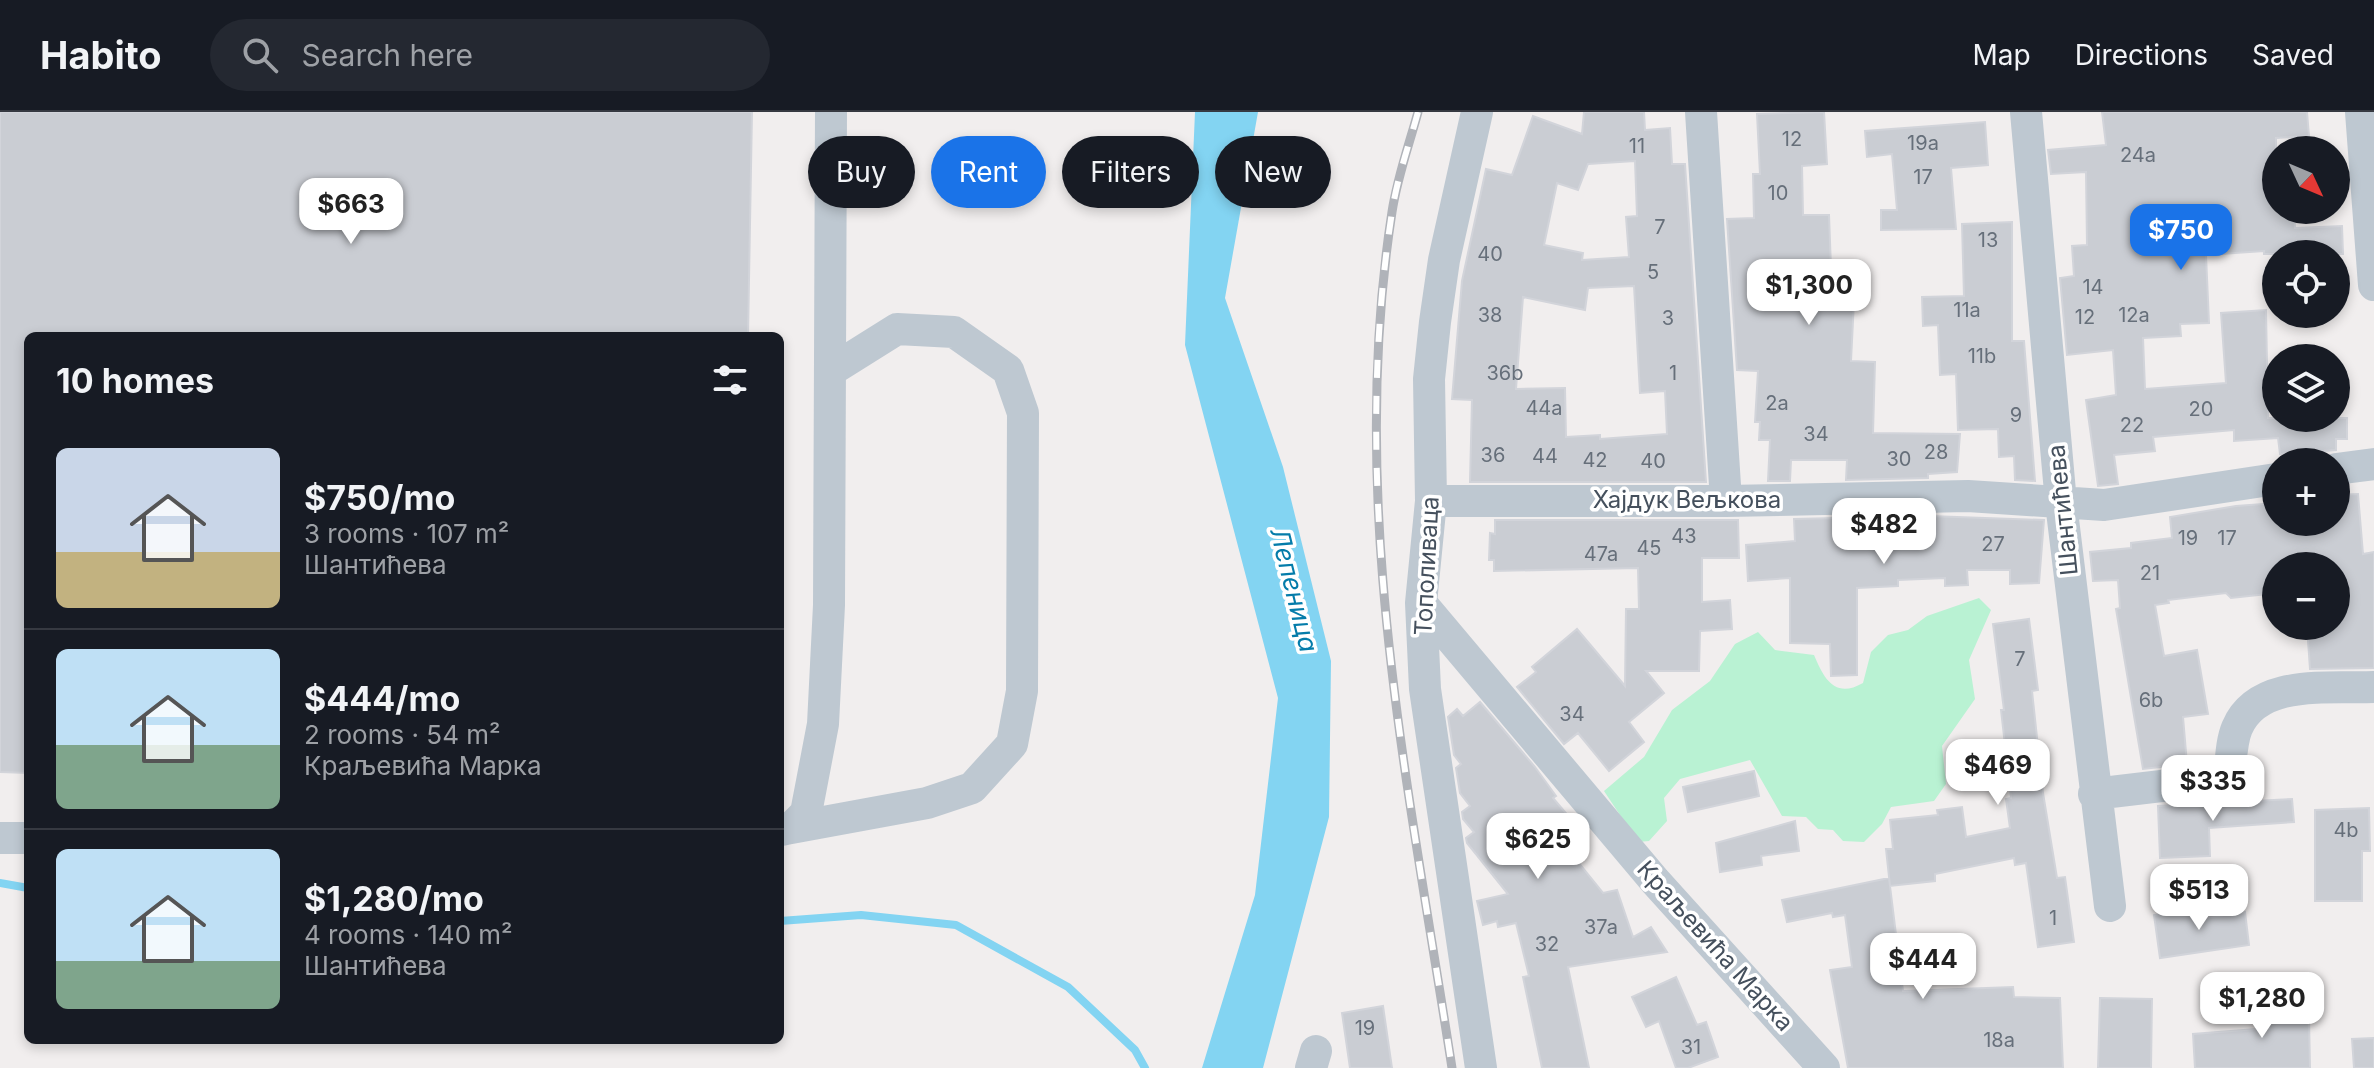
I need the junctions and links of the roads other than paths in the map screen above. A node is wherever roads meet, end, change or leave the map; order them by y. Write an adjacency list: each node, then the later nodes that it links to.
1 (831, 112): 7 (street)
2 (1477, 112): 11 (street, Тополиваца)
3 (1701, 112): 12 (street)
4 (2026, 112): 13 (street, Шантићева)
5 (2361, 112): 6 (street)
6 (2374, 285)
7 (830, 371): 17 (street); 17 (street)
8 (2374, 464): 9 (street)
9 (2350, 467)
10 (2262, 481): 13 (street, Хајдук Вељкова)
11 (1431, 501): 12 (street, Хајдук Вељкова); 14 (street, Тополиваца)
12 (1726, 501): 13 (street, Хајдук Вељкова)
13 (2061, 503): 16 (street, Шантићева)
14 (1421, 603): 21 (street, Тополиваца); 22 (street, Краљевића Марка)
15 (2374, 687): 16 (street)
16 (2094, 794): 20 (street, Шантићева)
17 (786, 829)
18 (0, 838): 19 (street)
19 (24, 838)
20 (2110, 906)
21 (1481, 1068)
22 (1824, 1068)

